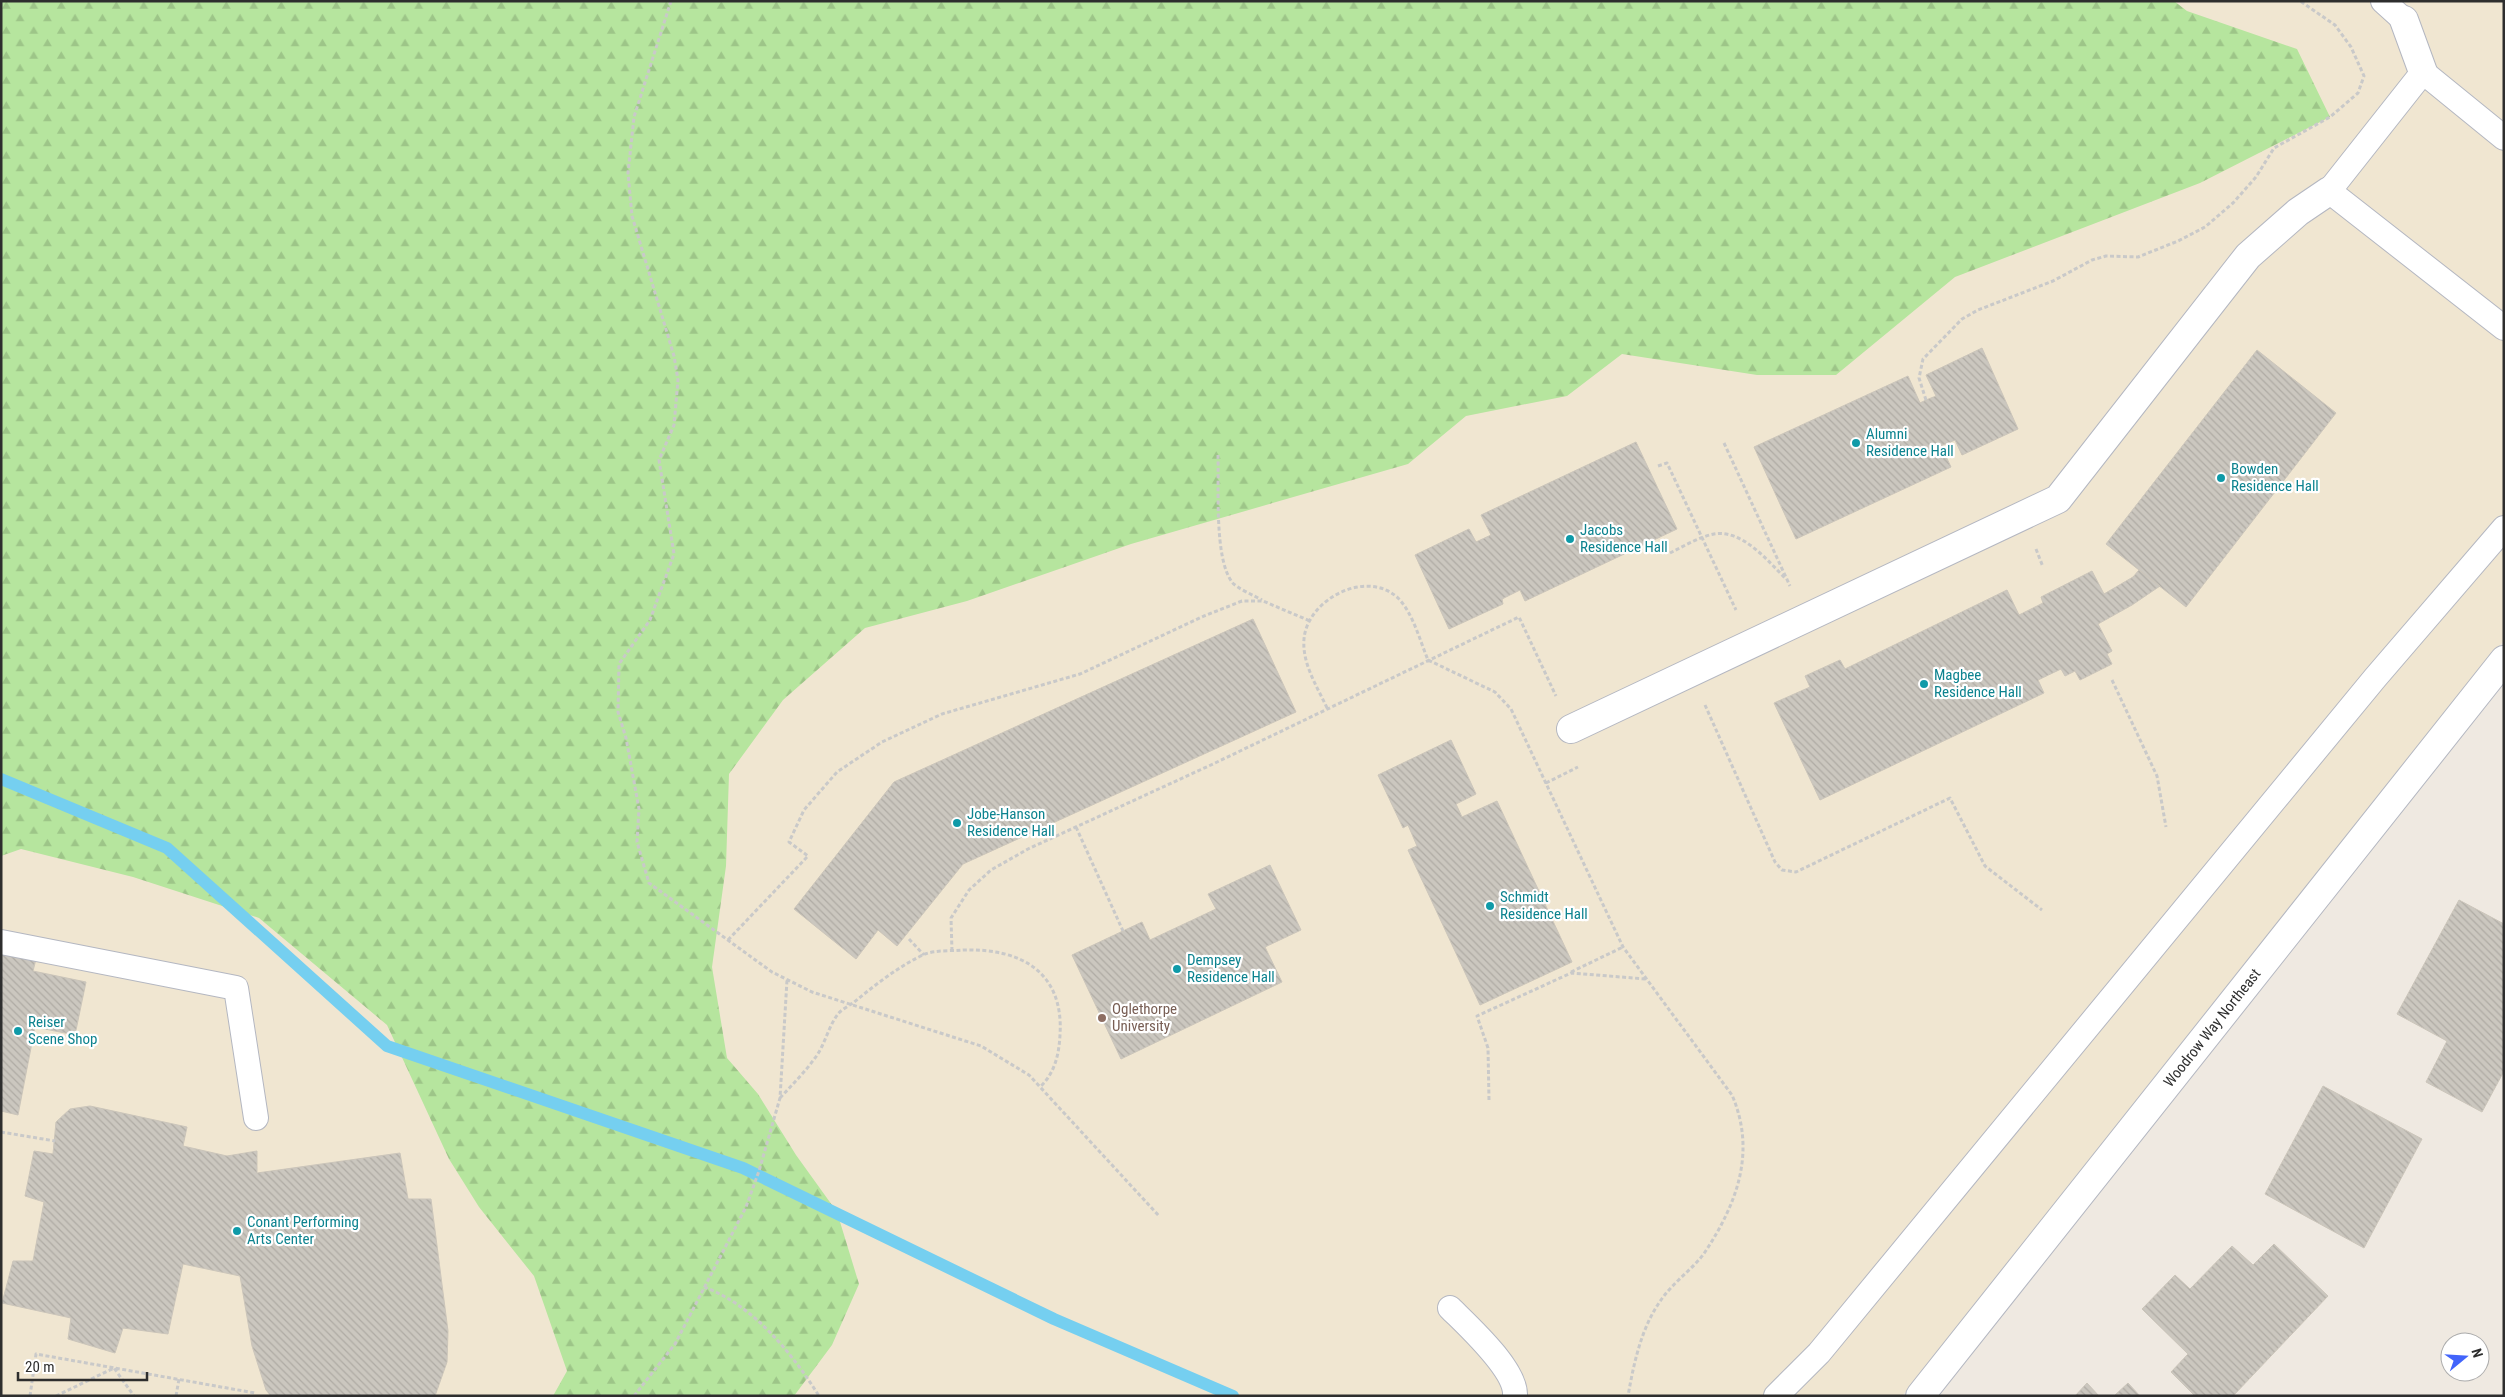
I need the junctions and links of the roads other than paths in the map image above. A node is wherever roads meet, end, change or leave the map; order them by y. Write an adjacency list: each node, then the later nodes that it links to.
1 (2383, 1): 2 (lane)
2 (2404, 20): 3 (street)
3 (2423, 72): 4 (lane); 5 (lane)
4 (2504, 138)
5 (2329, 191): 6 (lane); 9 (street)
6 (2504, 328)
7 (2504, 528): 14 (lane)
8 (2504, 660): 15 (street, Woodrow Way Northeast)
9 (1571, 729)
10 (1, 942): 11 (lane)
11 (256, 1118)
12 (1450, 1308): 13 (lane)
13 (1515, 1396)
14 (1776, 1396)
15 (1920, 1396)

